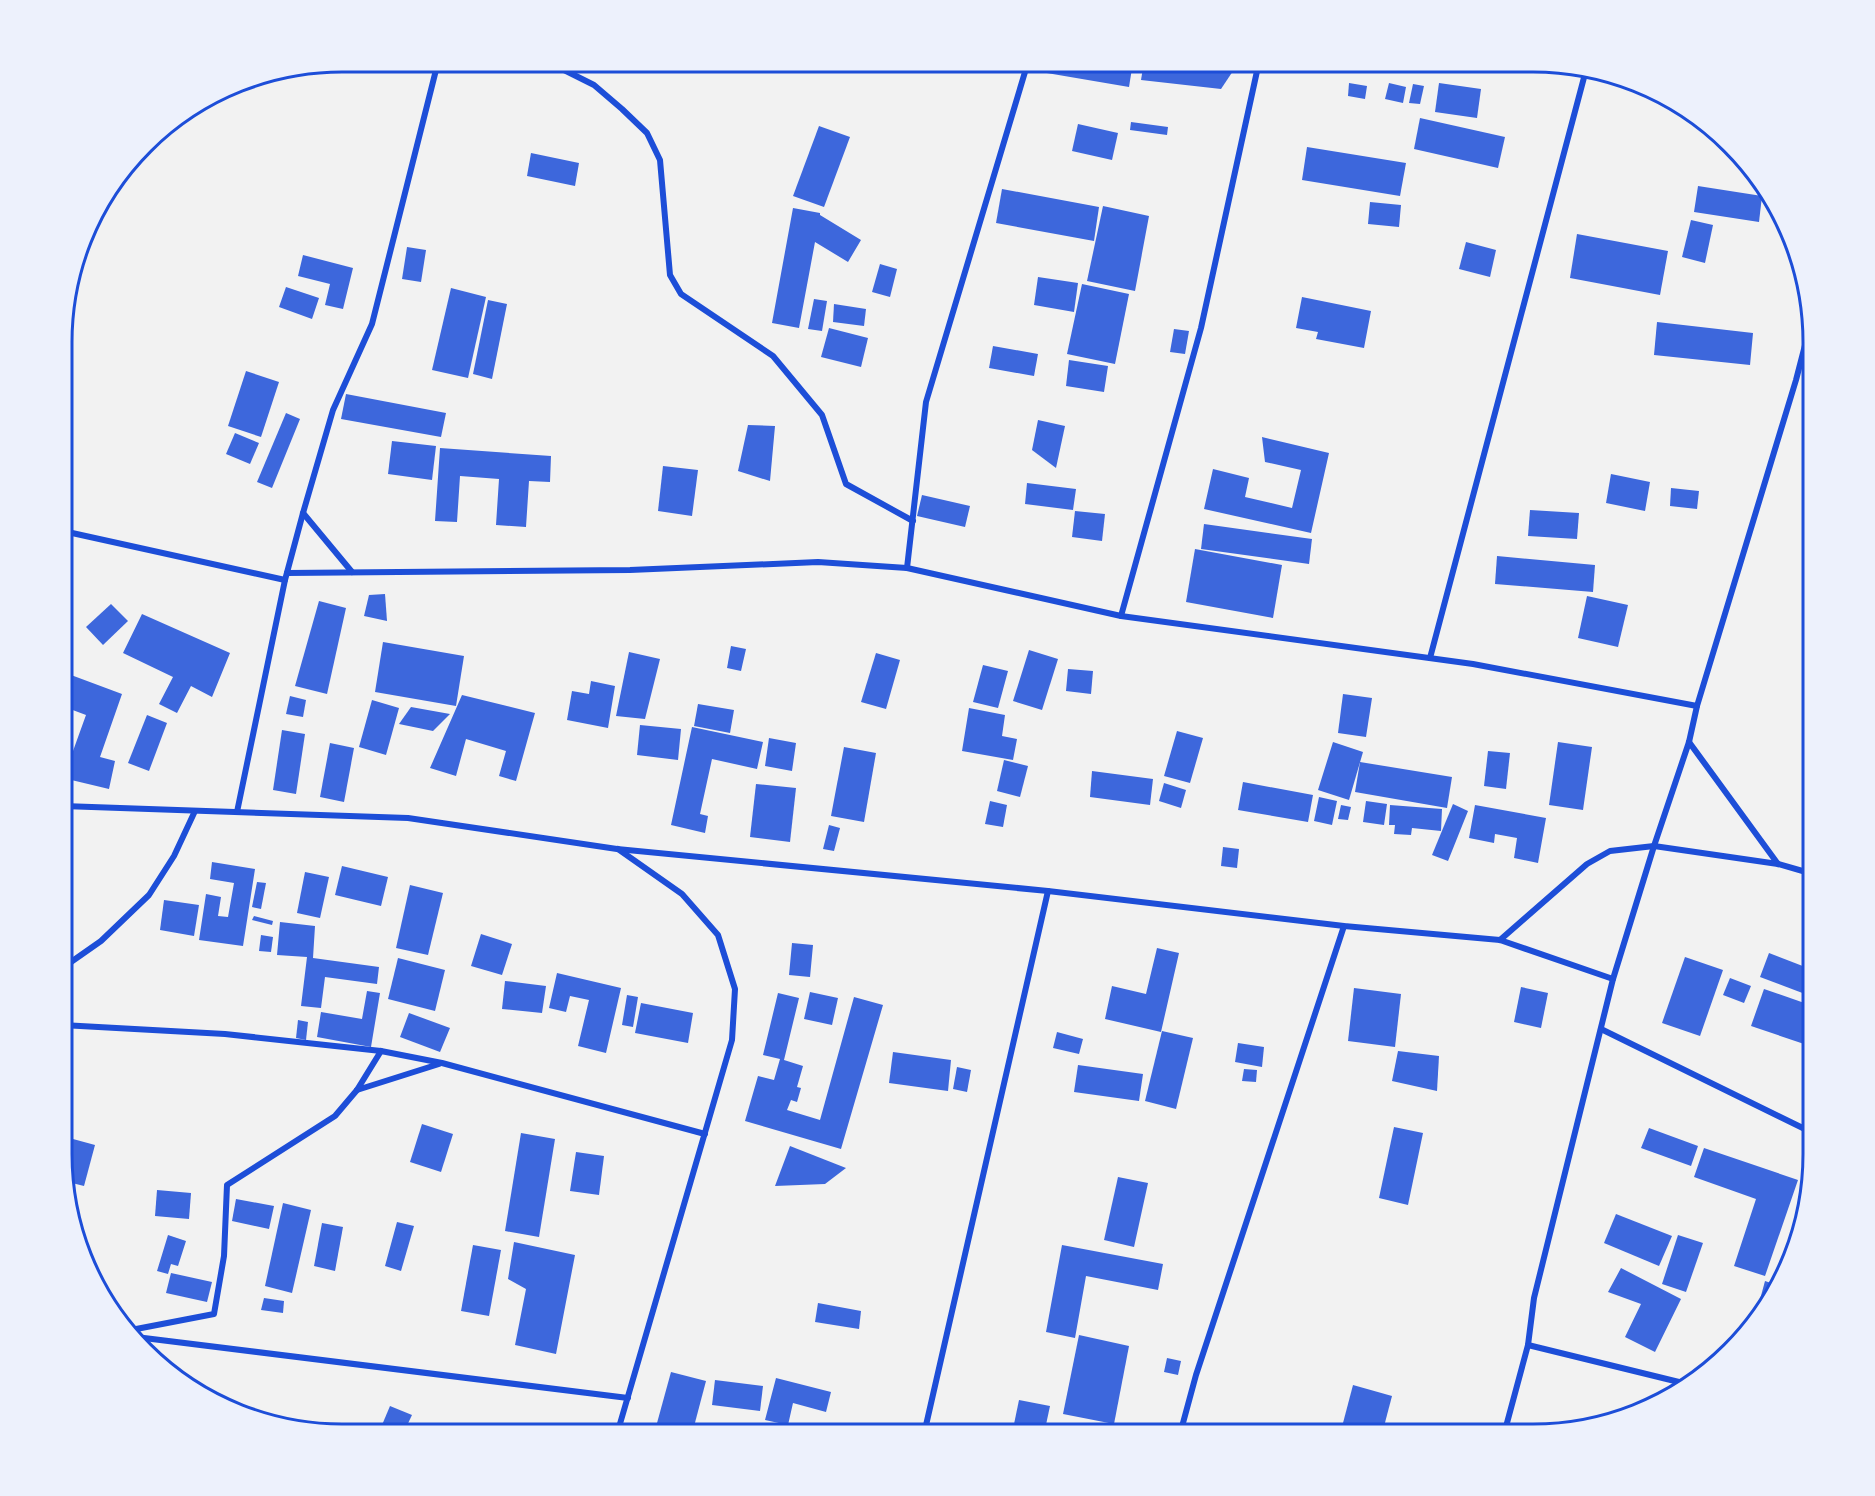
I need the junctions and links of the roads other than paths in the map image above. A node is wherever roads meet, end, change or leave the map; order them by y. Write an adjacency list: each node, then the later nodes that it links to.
1 (435, 72): 7 (street)
2 (567, 72): 8 (street)
3 (1025, 72): 8 (street)
4 (1256, 72): 14 (street)
5 (1584, 77): 15 (street)
6 (1803, 354): 16 (street)
7 (303, 513): 11 (street); 12 (street)
8 (913, 522): 10 (street)
9 (72, 533): 13 (street)
10 (907, 568): 11 (street); 14 (street)
11 (352, 572): 12 (street)
12 (287, 573): 13 (street)
13 (285, 580): 20 (street)
14 (1120, 616): 15 (street)
15 (1430, 658): 16 (street)
16 (1697, 706): 17 (street)
17 (1689, 742): 21 (street); 23 (street)
18 (72, 806): 19 (street)
19 (195, 811): 20 (street); 28 (street)
20 (237, 812): 22 (street)
21 (1654, 846): 23 (street); 27 (street); 29 (street)
22 (617, 849): 25 (street); 36 (street)
23 (1778, 864): 24 (street)
24 (1803, 871)
25 (1048, 891): 26 (street); 43 (street)
26 (1344, 926): 27 (street); 44 (street)
27 (1500, 940): 29 (street)
28 (72, 961)
29 (1613, 979): 31 (street)
30 (72, 1026): 32 (street)
31 (1601, 1029): 35 (street); 39 (street)
32 (381, 1052): 33 (street); 34 (street)
33 (442, 1063): 34 (street); 36 (street)
34 (357, 1090): 37 (street)
35 (1803, 1128)
36 (705, 1134): 41 (street)
37 (137, 1329)
38 (145, 1338): 41 (street)
39 (1528, 1345): 40 (street); 45 (street)
40 (1678, 1382)
41 (628, 1398): 42 (street)
42 (620, 1424)
43 (926, 1424)
44 (1183, 1424)
45 (1507, 1424)

